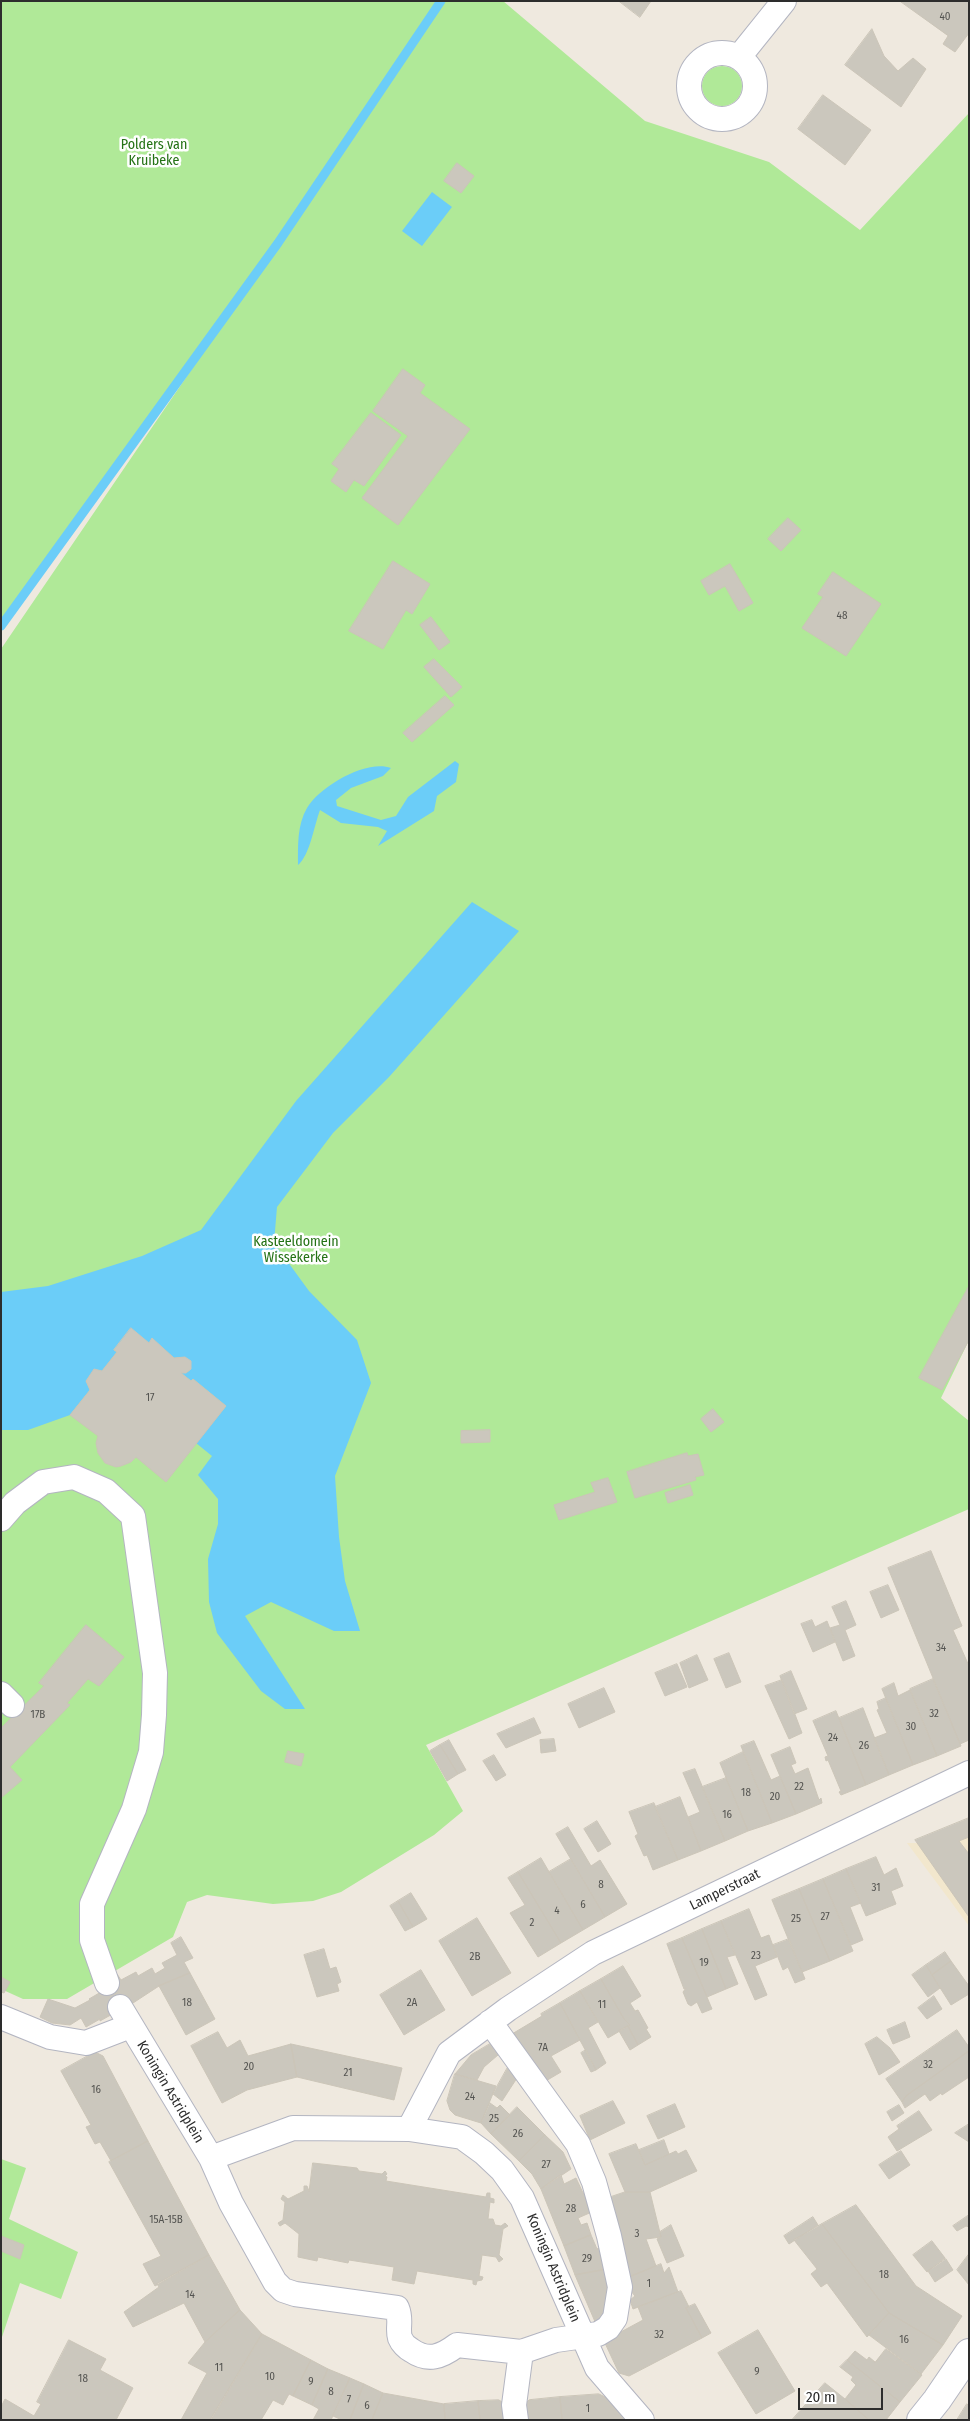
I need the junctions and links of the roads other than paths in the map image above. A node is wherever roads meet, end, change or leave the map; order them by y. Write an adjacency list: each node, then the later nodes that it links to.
1 (784, 1): 2 (street)
2 (739, 58)
3 (1, 1519): 5 (street)
4 (969, 1773): 7 (street, Lamperstraat)
5 (108, 1983)
6 (1, 2017): 9 (street, Koningin Astridplein)
7 (490, 2022): 8 (street, Lamperstraat); 10 (street)
8 (409, 2128): 9 (street, Koningin Astridplein); 10 (street, Koningin Astridplein)
9 (211, 2158): 11 (street, Koningin Astridplein)
10 (582, 2338): 11 (street, Koningin Astridplein); 14 (street)
11 (521, 2352): 13 (street)
12 (969, 2353): 15 (main road)
13 (516, 2420)
14 (642, 2420)
15 (921, 2420)

